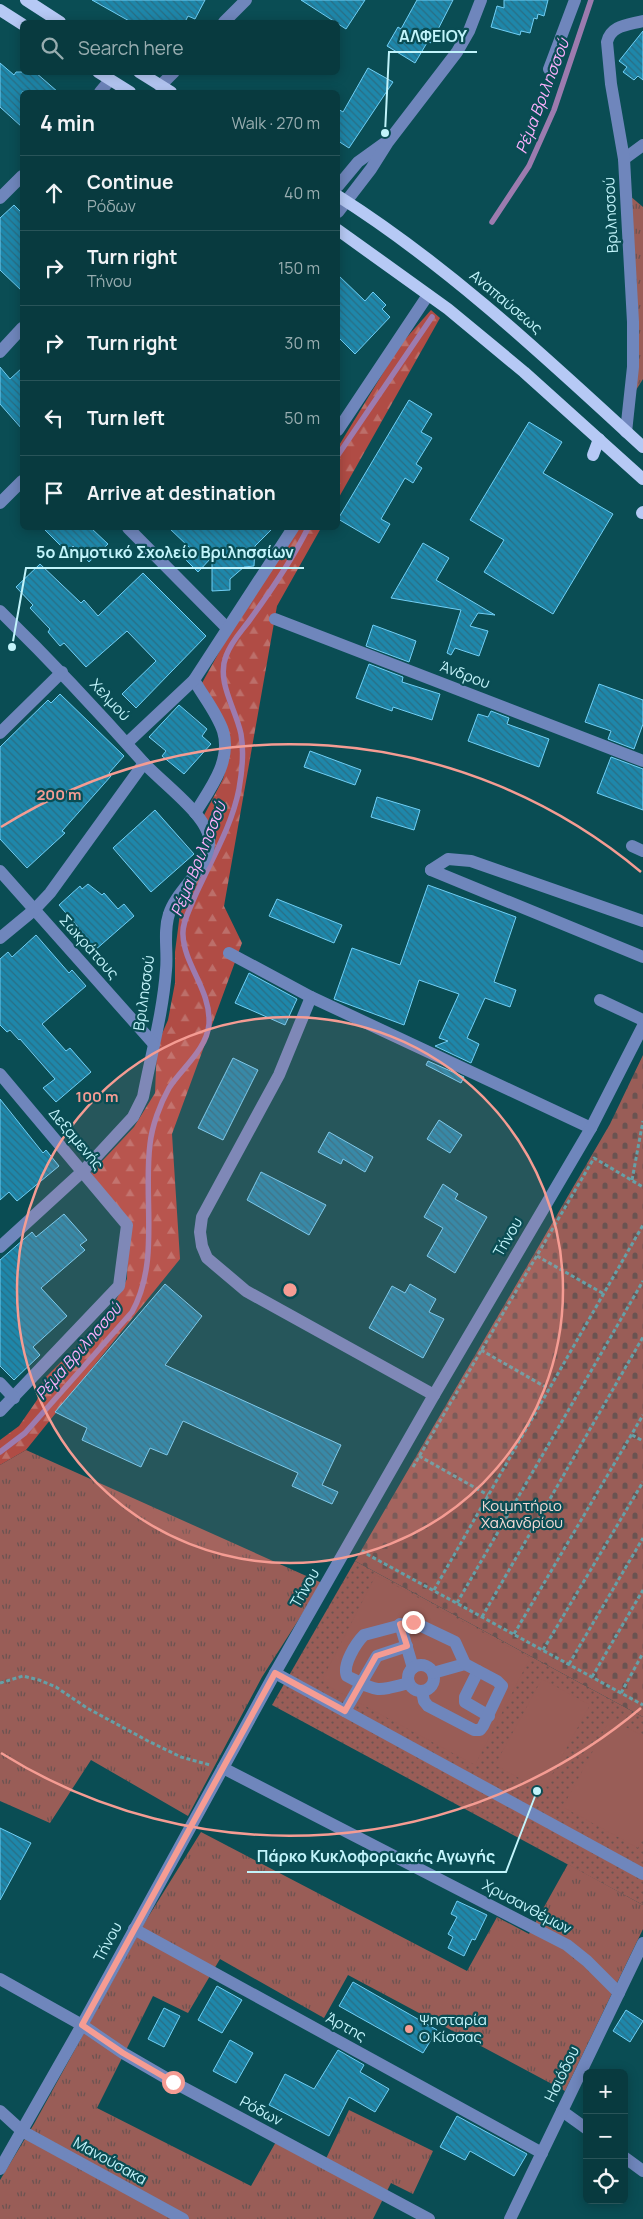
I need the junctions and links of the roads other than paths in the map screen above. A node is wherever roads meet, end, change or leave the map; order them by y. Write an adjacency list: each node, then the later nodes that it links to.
1 (26, 0): 6 (main road)
2 (246, 0): 7 (street)
3 (481, 0): 18 (street)
4 (575, 0): 10 (street)
5 (0, 10): 9 (main road)
6 (57, 20)
7 (226, 20)
8 (643, 21): 20 (street, Βριλησσού)
9 (20, 23)
10 (550, 69)
11 (102, 75): 14 (main road)
12 (144, 75): 15 (main road)
13 (173, 75): 15 (street)
14 (110, 80): 16 (street); 17 (main road)
15 (166, 89)
16 (102, 90)
17 (127, 90)
18 (388, 142): 22 (street); 24 (street)
19 (643, 145): 20 (street)
20 (624, 159): 30 (street, Βριλησσού)
21 (20, 178): 23 (street)
22 (340, 184)
23 (0, 198)
24 (341, 198): 30 (main road, Αναπαύσεως)
25 (340, 231): 26 (main road)
26 (428, 295): 29 (street); 31 (main road)
27 (20, 330): 28 (street)
28 (0, 352)
29 (340, 427)
30 (626, 432): 32 (main road, Αναπαύσεως)
31 (599, 439): 33 (main road); 34 (main road)
32 (643, 448)
33 (593, 455)
34 (643, 479)
35 (20, 483): 36 (street)
36 (0, 503)
37 (130, 530): 41 (street)
38 (292, 530): 41 (street)
39 (0, 611): 42 (street, Χελμού)
40 (276, 619): 46 (street, Άνδρου)
41 (227, 628): 43 (street)
42 (62, 672): 44 (street); 45 (street, Χελμού)
43 (194, 680): 45 (street); 48 (street)
44 (0, 733)
45 (128, 743): 47 (street, Χελμού)
46 (643, 761)
47 (144, 763): 48 (street, Χελμού); 50 (street)
48 (194, 813): 59 (street, Βριλησσού)
49 (0, 871): 50 (street, Σωκράτους)
50 (34, 910): 52 (street); 59 (street, Σωκράτους)
51 (643, 921): 54 (street)
52 (0, 938)
53 (229, 953): 55 (street)
54 (643, 957)
55 (311, 997): 61 (street); 65 (street)
56 (600, 1000): 57 (street)
57 (643, 1020)
58 (643, 1026): 61 (street, Τήνου)
59 (153, 1043): 62 (street, Βριλησσού)
60 (0, 1074): 62 (street, Δεξαμενής)
61 (591, 1128): 65 (street, Τήνου)
62 (83, 1171): 63 (street, Βριλησσού); 66 (street, Δεξαμενής)
63 (0, 1247)
64 (0, 1383): 66 (street)
65 (434, 1395): 74 (street, Τήνου)
66 (14, 1398): 67 (street)
67 (0, 1411)
68 (400, 1624): 69 (street); 70 (street); 76 (street)
69 (407, 1646): 71 (street); 76 (street)
70 (465, 1664): 72 (street); 73 (street)
71 (413, 1668): 73 (street); 75 (street)
72 (478, 1671): 79 (street); 79 (street)
73 (433, 1672): 77 (street)
74 (275, 1673): 78 (street); 80 (street, Τήνου)
75 (409, 1682): 76 (street); 77 (street)
76 (362, 1683): 78 (street)
77 (422, 1691): 79 (street)
78 (345, 1711): 81 (street)
79 (489, 1716)
80 (223, 1768): 82 (street, Τήνου); 86 (street, Χρυσανθέμων)
81 (643, 1874)
82 (134, 1929): 87 (street, Τήνου); 92 (street, Άρτης)
83 (643, 1943): 84 (street, Ησιόδου)
84 (638, 1964): 86 (street, Ησιόδου)
85 (0, 1980): 87 (street, Ρόδων)
86 (619, 1993): 89 (street, Ησιόδου)
87 (82, 2025): 91 (street, Τήνου); 97 (street, Ρόδων)
88 (0, 2111): 91 (street, Μανούσακα)
89 (562, 2111): 90 (street); 92 (street, Ησιόδου)
90 (583, 2127)
91 (22, 2131): 94 (street, Τήνου); 96 (street, Μανούσακα)
92 (542, 2153): 98 (street, Ησιόδου)
93 (627, 2159): 95 (street)
94 (0, 2169)
95 (643, 2171)
96 (180, 2218)
97 (429, 2219)
98 (510, 2219)

